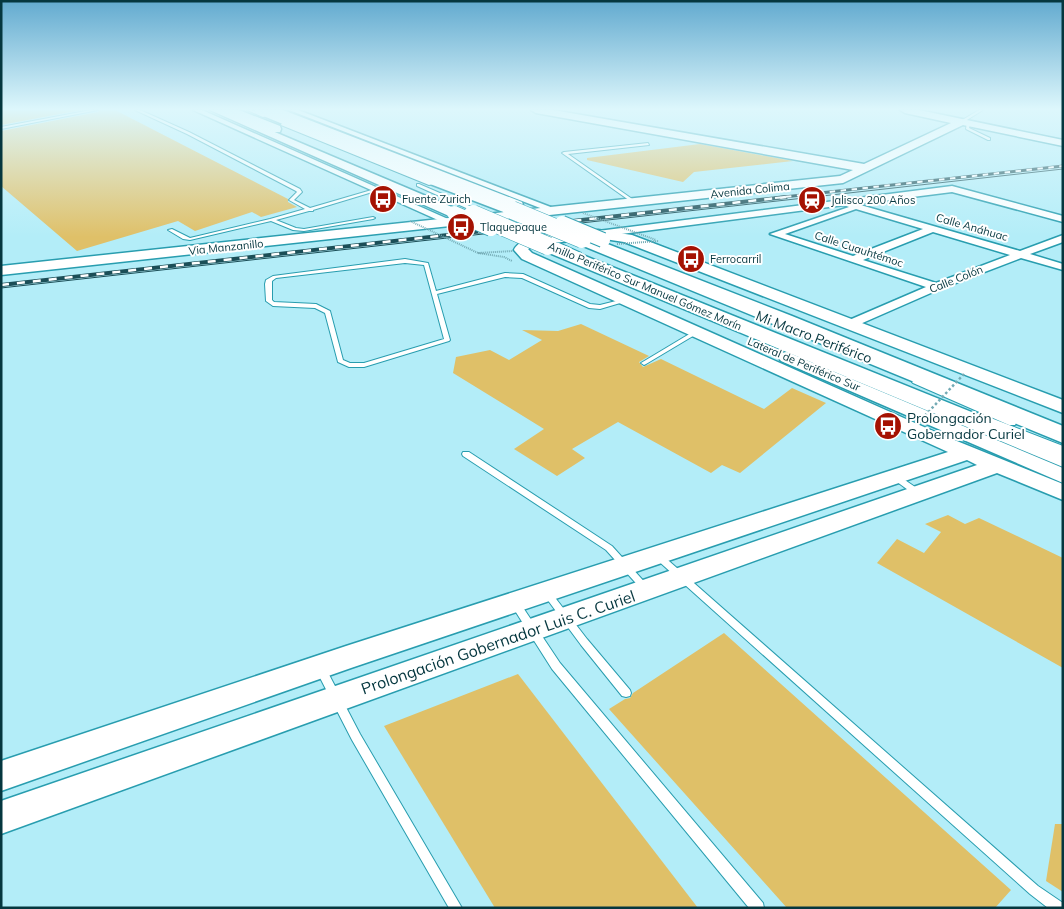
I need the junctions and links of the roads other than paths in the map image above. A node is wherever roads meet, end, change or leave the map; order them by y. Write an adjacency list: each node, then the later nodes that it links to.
1 (225, 152): 19 (lane)
2 (292, 152): 14 (street)
3 (308, 152): 23 (street, Lateral de Periférico Sur)
4 (330, 152): 21 (highway, Anillo Periférico Sur Manuel Gómez Morín)
5 (342, 152): 21 (lane)
6 (353, 152): 18 (lane)
7 (364, 152): 18 (highway, Anillo Periférico Sur Manuel Gómez Morín)
8 (375, 152): 18 (street)
9 (403, 152): 20 (street)
10 (569, 152): 15 (lane)
11 (776, 152): 13 (street)
12 (899, 152): 13 (street, Avenida Colima)
13 (864, 168): 15 (street, Avenida Colima)
14 (377, 190): 19 (lane); 23 (street)
15 (633, 202): 20 (street, Avenida Colima)
16 (845, 203): 17 (street, Calle Anáhuac); 24 (street); 28 (street)
17 (858, 208): 26 (street, Calle Anáhuac); 32 (street, Calle Cuauhtémoc)
18 (510, 209): 28 (highway, Anillo Periférico Sur Manuel Gómez Morín, bridge)
19 (311, 210): 25 (lane)
20 (556, 211): 23 (street, Via Manzanillo)
21 (477, 214): 30 (highway, Anillo Periférico Sur Manuel Gómez Morín, bridge)
22 (373, 218): 25 (lane)
23 (453, 218): 30 (street, Lateral de Periférico Sur, bridge); 34 (street, Via Manzanillo)
24 (1063, 219)
25 (271, 220): 27 (lane)
26 (931, 229): 31 (street, Calle Anáhuac); 32 (street)
27 (170, 230)
28 (589, 238): 37 (street); 38 (street); 41 (street); 42 (highway, Anillo Periférico Sur Manuel Gómez Morín); 43 (lane, Mi Macro Periférico)
29 (1063, 238): 31 (street, Calle Colón)
30 (550, 248): 44 (lane, Mi Macro Periférico); 47 (highway, Anillo Periférico Sur Manuel Gómez Morín); 49 (street, Lateral de Periférico Sur)
31 (1019, 254): 33 (street, Calle Anáhuac); 35 (street, Calle Colón)
32 (853, 260): 35 (street, Calle Cuauhtémoc)
33 (1063, 267)
34 (1, 271)
35 (936, 287): 38 (street, Calle Colón)
36 (434, 293): 36 (lane); 37 (lane)
37 (624, 301): 39 (street)
38 (851, 324): 41 (street)
39 (696, 332): 40 (lane); 45 (street)
40 (644, 363)
41 (1059, 416)
42 (1063, 435)
43 (1063, 444)
44 (1063, 449)
45 (967, 453): 48 (street); 50 (street, Prolongación Gobernador Luis C. Curiel)
46 (466, 454): 54 (lane)
47 (1063, 459)
48 (995, 466): 51 (street, Prolongación Gobernador Luis C. Curiel); 52 (street)
49 (1063, 476)
50 (896, 477): 51 (lane); 53 (street, Prolongación Gobernador Luis C. Curiel)
51 (918, 493): 55 (street, Prolongación Gobernador Luis C. Curiel)
52 (1063, 493)
53 (658, 556): 54 (street, Prolongación Gobernador Luis C. Curiel); 55 (lane)
54 (626, 567): 56 (lane); 57 (street, Prolongación Gobernador Luis C. Curiel)
55 (681, 578): 56 (street, Prolongación Gobernador Luis C. Curiel); 68 (lane)
56 (647, 590): 59 (street, Prolongación Gobernador Luis C. Curiel)
57 (547, 592): 58 (street, Prolongación Gobernador Luis C. Curiel); 59 (lane)
58 (515, 603): 60 (lane); 61 (street, Prolongación Gobernador Luis C. Curiel)
59 (566, 618): 60 (street, Prolongación Gobernador Luis C. Curiel); 62 (lane)
60 (533, 630): 63 (street, Prolongación Gobernador Luis C. Curiel); 67 (lane)
61 (319, 667): 63 (lane); 64 (street, Prolongación Gobernador Luis C. Curiel)
62 (626, 693)
63 (337, 698): 65 (street, Prolongación Gobernador Luis C. Curiel); 66 (lane)
64 (1, 776)
65 (1, 818)
66 (456, 908)
67 (758, 908)
68 (1059, 908)

